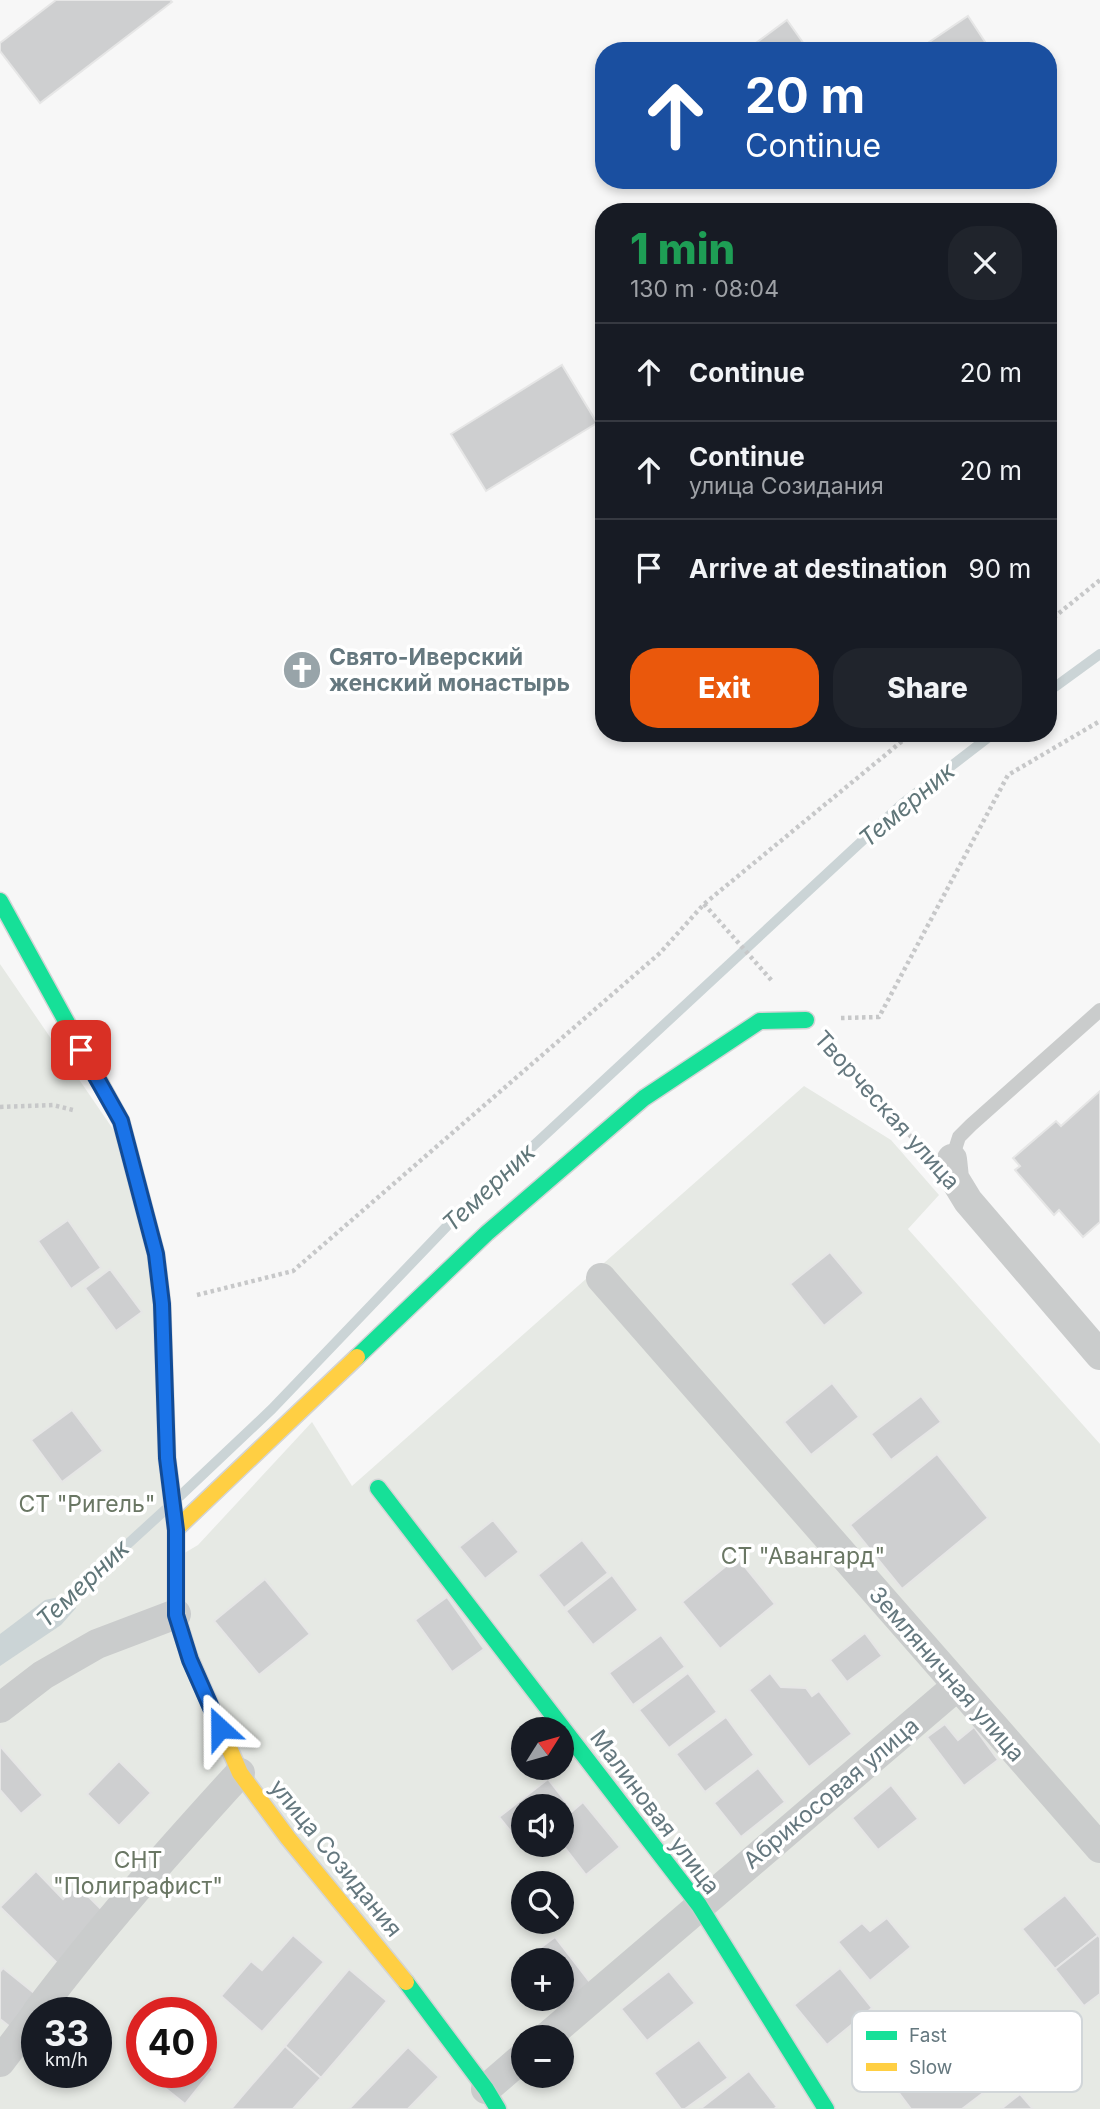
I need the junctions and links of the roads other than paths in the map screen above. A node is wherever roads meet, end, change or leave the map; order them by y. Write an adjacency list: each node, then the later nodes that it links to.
1 (0, 901): 8 (street)
2 (1100, 1010): 4 (lane)
3 (806, 1020): 8 (street)
4 (952, 1159): 6 (street, Творческая улица)
5 (601, 1278): 10 (street, Земляничная улица)
6 (1100, 1355)
7 (378, 1488): 14 (street, Малиновая улица)
8 (176, 1530): 9 (street, улица Созидания)
9 (176, 1615): 11 (street); 12 (street, улица Созидания)
10 (957, 1686): 13 (street, Земляничная улица); 14 (street, Абрикосовая улица)
11 (0, 1708)
12 (240, 1773): 15 (street); 20 (street, улица Созидания)
13 (1100, 1848)
14 (699, 1905): 16 (street, Абрикосовая улица); 21 (street, Малиновая улица)
15 (49, 1997)
16 (561, 2025)
17 (21, 2034): 18 (street)
18 (0, 2062)
19 (511, 2073): 20 (street)
20 (492, 2099)
21 (826, 2109)

